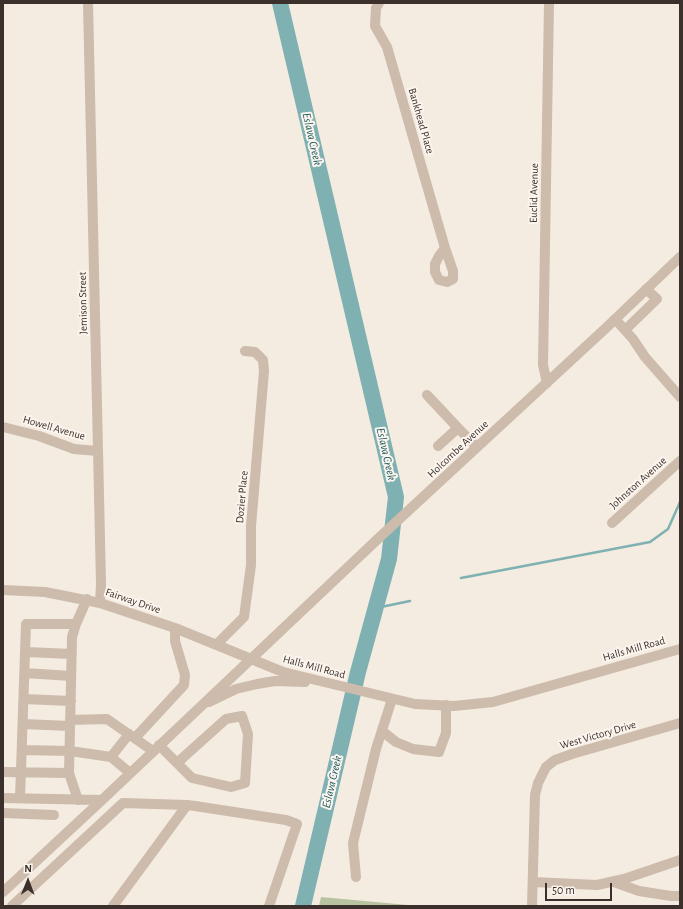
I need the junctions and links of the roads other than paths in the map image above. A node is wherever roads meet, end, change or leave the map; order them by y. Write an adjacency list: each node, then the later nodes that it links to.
1 (88, 3): 17 (street, Jemison Street)
2 (379, 3): 4 (street, Bankhead Place)
3 (549, 3): 10 (street, Euclid Avenue)
4 (444, 248)
5 (680, 257): 6 (street, Holcombe Avenue)
6 (646, 289): 7 (street, Holcombe Avenue); 8 (street)
7 (615, 319): 8 (street); 10 (street, Holcombe Avenue)
8 (625, 330): 12 (street)
9 (244, 351): 25 (street, Dozier Place)
10 (547, 383): 16 (street, Holcombe Avenue)
11 (427, 395): 14 (street)
12 (680, 397)
13 (3, 427): 17 (street, Howell Avenue)
14 (458, 428): 15 (street); 16 (street)
15 (438, 446)
16 (477, 447): 29 (street, Holcombe Avenue)
17 (98, 451): 22 (street, Jemison Street)
18 (680, 461): 19 (street, Johnston Avenue)
19 (612, 523)
20 (3, 590): 21 (street, Fairway Drive)
21 (87, 599): 22 (street, Fairway Drive); 23 (street)
22 (100, 603): 24 (street, Fairway Drive)
23 (76, 624): 27 (street); 28 (street)
24 (175, 628): 25 (street, Fairway Drive); 42 (street)
25 (216, 645): 29 (street, Fairway Drive)
26 (680, 649): 37 (street, Halls Mill Road)
27 (26, 652): 28 (street); 30 (street)
28 (72, 654): 31 (street)
29 (251, 658): 32 (street, Halls Mill Road); 36 (street)
30 (25, 673): 31 (street); 33 (street)
31 (71, 676): 35 (street)
32 (326, 682): 34 (street, Halls Mill Road); 36 (street)
33 (24, 699): 35 (street); 40 (street)
34 (392, 699): 37 (street, Halls Mill Road); 41 (street)
35 (71, 701): 38 (street)
36 (201, 705): 43 (street)
37 (446, 705): 41 (street)
38 (70, 723): 40 (street); 42 (street); 45 (street)
39 (680, 723): 61 (street, West Victory Drive)
40 (23, 724): 44 (street)
41 (382, 731): 60 (street)
42 (132, 736): 43 (street); 46 (street)
43 (156, 748): 47 (street); 51 (street)
44 (22, 750): 45 (street); 48 (street)
45 (70, 751): 46 (street); 50 (street)
46 (111, 757): 51 (street)
47 (177, 763): 47 (street)
48 (21, 771): 49 (street); 50 (street); 53 (street)
49 (3, 772)
50 (69, 773): 54 (street)
51 (130, 773): 55 (street)
52 (3, 798): 53 (street)
53 (20, 798): 54 (street)
54 (78, 800): 55 (street)
55 (102, 800): 63 (street)
56 (187, 805): 65 (street); 66 (street); 67 (street)
57 (3, 813): 58 (street)
58 (54, 815)
59 (680, 860): 62 (street)
60 (356, 877)
61 (533, 882): 62 (street); 68 (street, West Victory Drive)
62 (611, 882): 64 (street)
63 (3, 892)
64 (680, 896)
65 (12, 906)
66 (113, 906)
67 (269, 906)
68 (532, 906)

